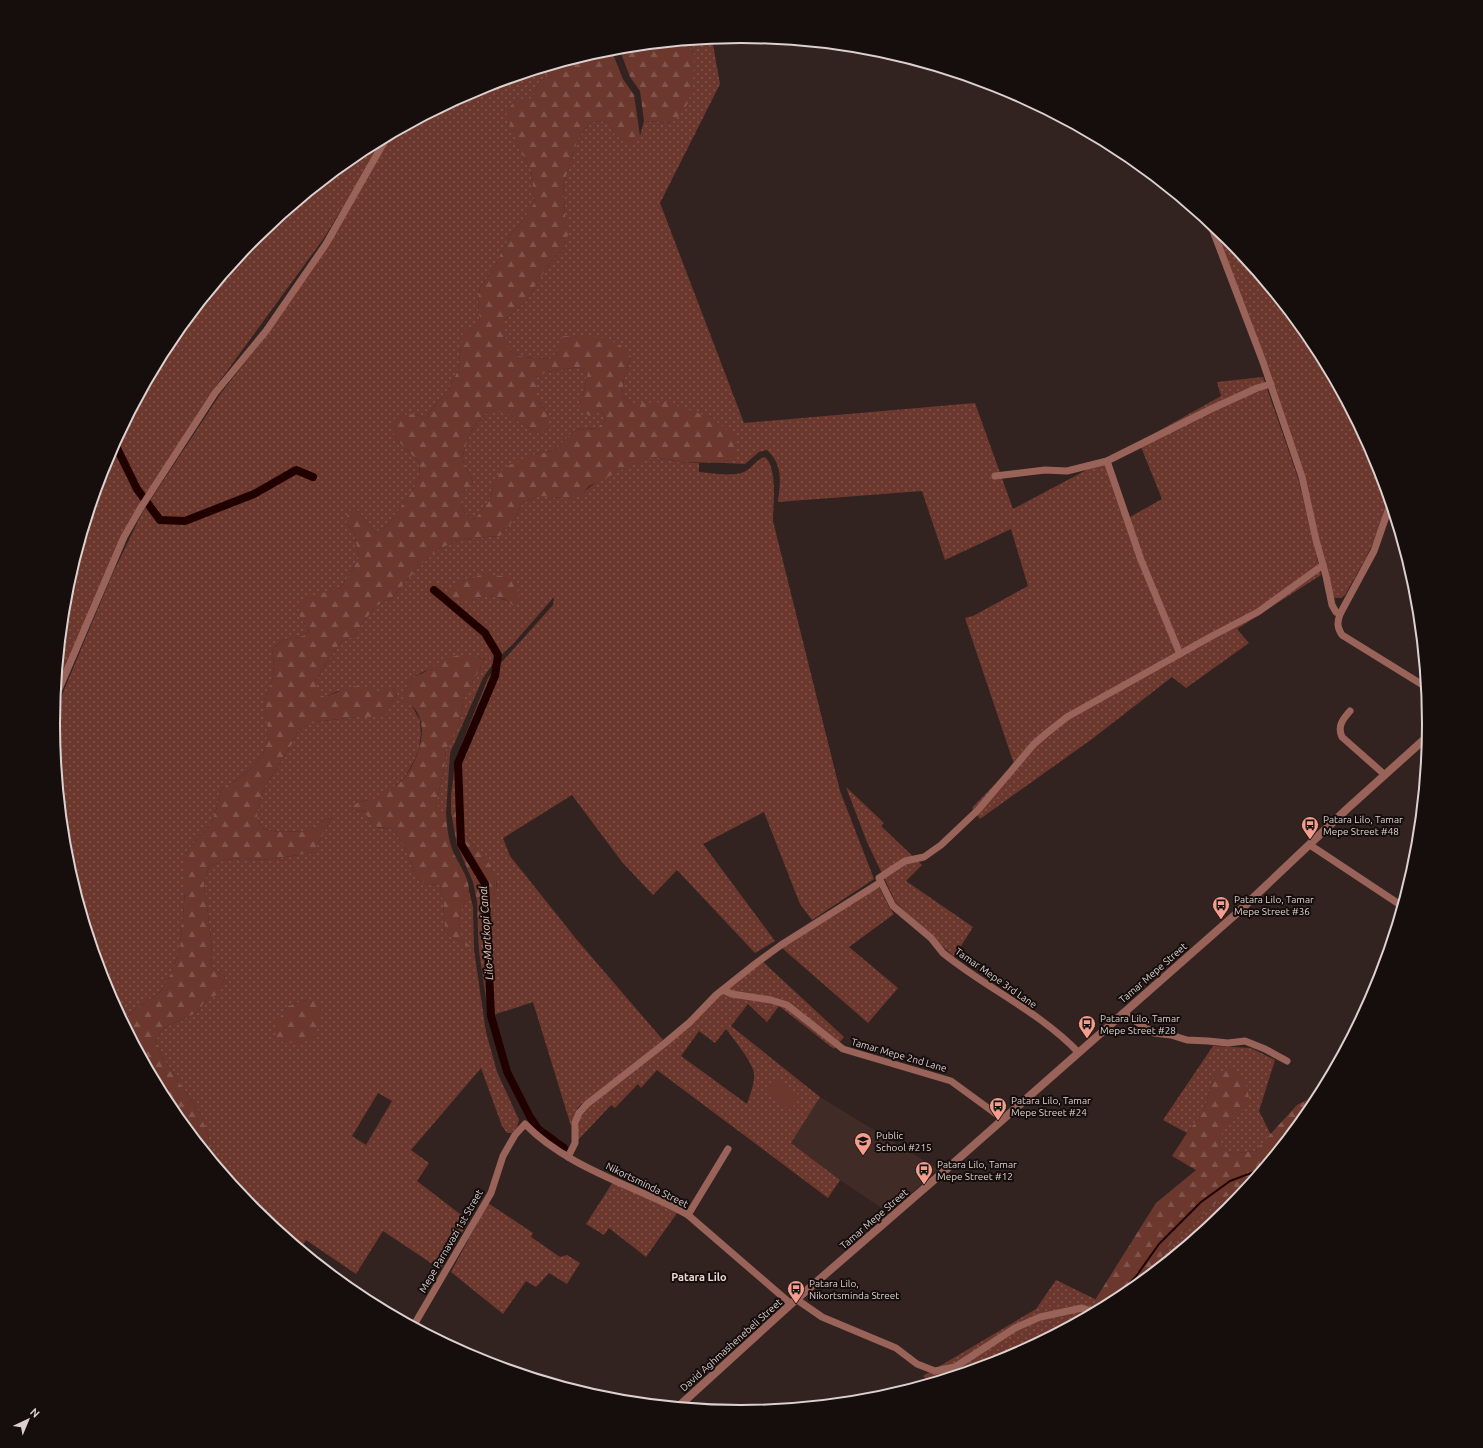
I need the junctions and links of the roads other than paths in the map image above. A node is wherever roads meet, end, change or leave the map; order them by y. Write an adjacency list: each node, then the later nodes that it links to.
1 (382, 146): 10 (street)
2 (1214, 234): 3 (street)
3 (1271, 384): 4 (street); 7 (street)
4 (1107, 462): 5 (street); 9 (street)
5 (994, 476)
6 (1388, 511): 8 (street)
7 (1323, 565): 8 (street); 9 (street)
8 (1340, 614): 11 (street)
9 (1180, 654): 16 (street)
10 (62, 682)
11 (1421, 684)
12 (1350, 711): 14 (street)
13 (1422, 742): 14 (street, Tamar Mepe Street)
14 (1385, 775): 15 (street, Tamar Mepe Street)
15 (1310, 845): 17 (street); 19 (street, Tamar Mepe Street)
16 (880, 880): 18 (street); 20 (street, Tamar Mepe 3rd Lane)
17 (1398, 903)
18 (723, 990): 22 (street, Tamar Mepe 2nd Lane); 25 (street)
19 (1123, 1013): 20 (street, Tamar Mepe Street); 21 (street)
20 (1078, 1052): 22 (street, Tamar Mepe Street)
21 (1287, 1061)
22 (1003, 1119): 27 (street, Tamar Mepe Street)
23 (525, 1124): 25 (street, Nikortsminda Street); 29 (street, Mepe Parnavazi 1st Street)
24 (728, 1149): 26 (street)
25 (568, 1156): 26 (street, Nikortsminda Street)
26 (688, 1215): 27 (street, Nikortsminda Street)
27 (793, 1302): 28 (street, Nikortsminda Street); 30 (street, David Aghmashenebeli Street)
28 (1088, 1310)
29 (416, 1322)
30 (683, 1402)

